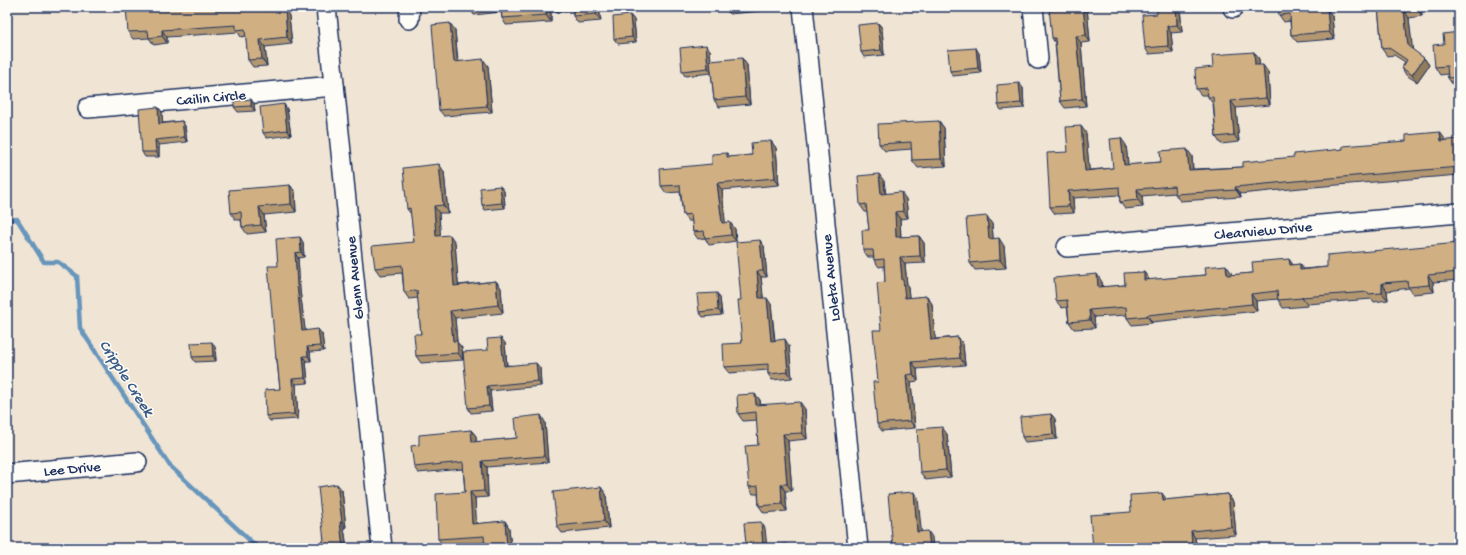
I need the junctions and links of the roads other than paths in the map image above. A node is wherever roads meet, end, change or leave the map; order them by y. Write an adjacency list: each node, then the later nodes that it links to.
1 (326, 7): 5 (street, Glenn Avenue)
2 (803, 7): 12 (street, Loleta Avenue)
3 (1033, 7): 4 (street)
4 (1038, 59)
5 (334, 86): 6 (street, Cailin Circle); 11 (street, Glenn Avenue)
6 (88, 108)
7 (1459, 213): 8 (street, Clearview Drive)
8 (1067, 247)
9 (137, 462): 10 (street, Lee Drive)
10 (7, 474)
11 (382, 548)
12 (858, 548)

